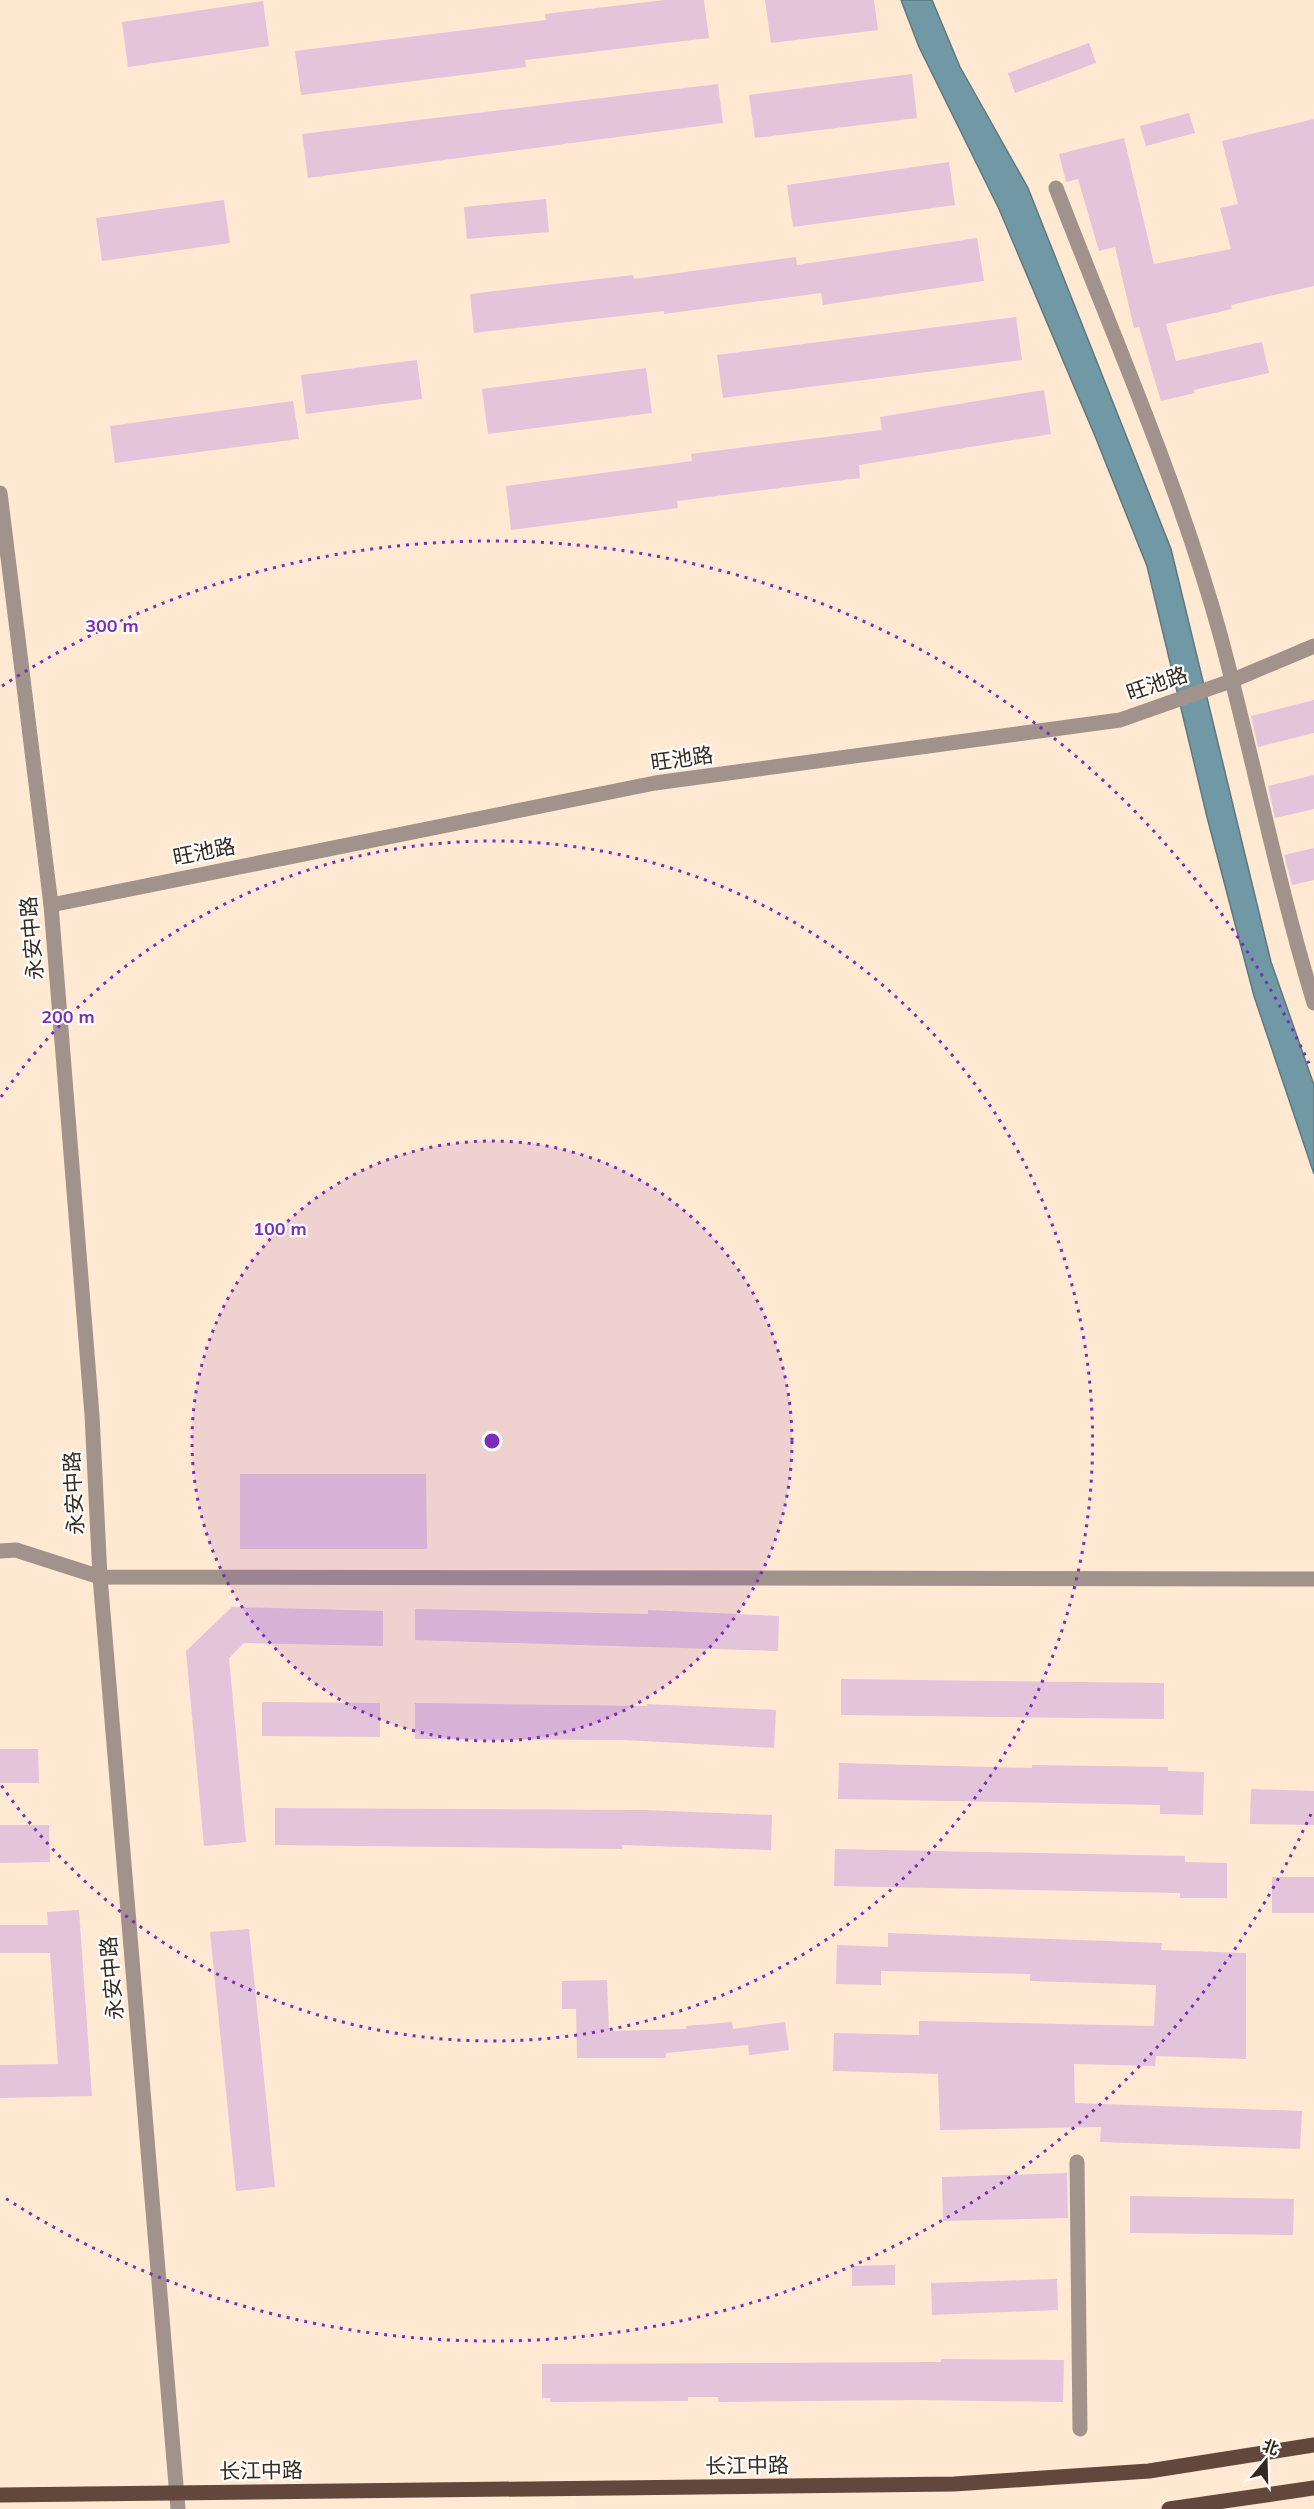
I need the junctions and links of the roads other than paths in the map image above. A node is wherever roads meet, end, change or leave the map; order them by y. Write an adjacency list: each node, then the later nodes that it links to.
1 (1056, 189): 4 (street)
2 (0, 493): 5 (street, 永安中路)
3 (1314, 646): 4 (street, 旺池路)
4 (1231, 681): 5 (street, 旺池路); 6 (street)
5 (51, 905): 8 (street, 永安中路)
6 (1314, 1003)
7 (0, 1551): 8 (street)
8 (100, 1577): 9 (street); 15 (street, 永安中路)
9 (1314, 1579)
10 (1077, 2162): 11 (street)
11 (1080, 2429)
12 (1314, 2445): 15 (main road, 长江中路)
13 (1314, 2488): 14 (street); 18 (main road)
14 (1314, 2492)
15 (177, 2493): 16 (main road, 长江中路); 17 (street, 永安中路)
16 (0, 2495)
17 (178, 2509)
18 (1168, 2509)

